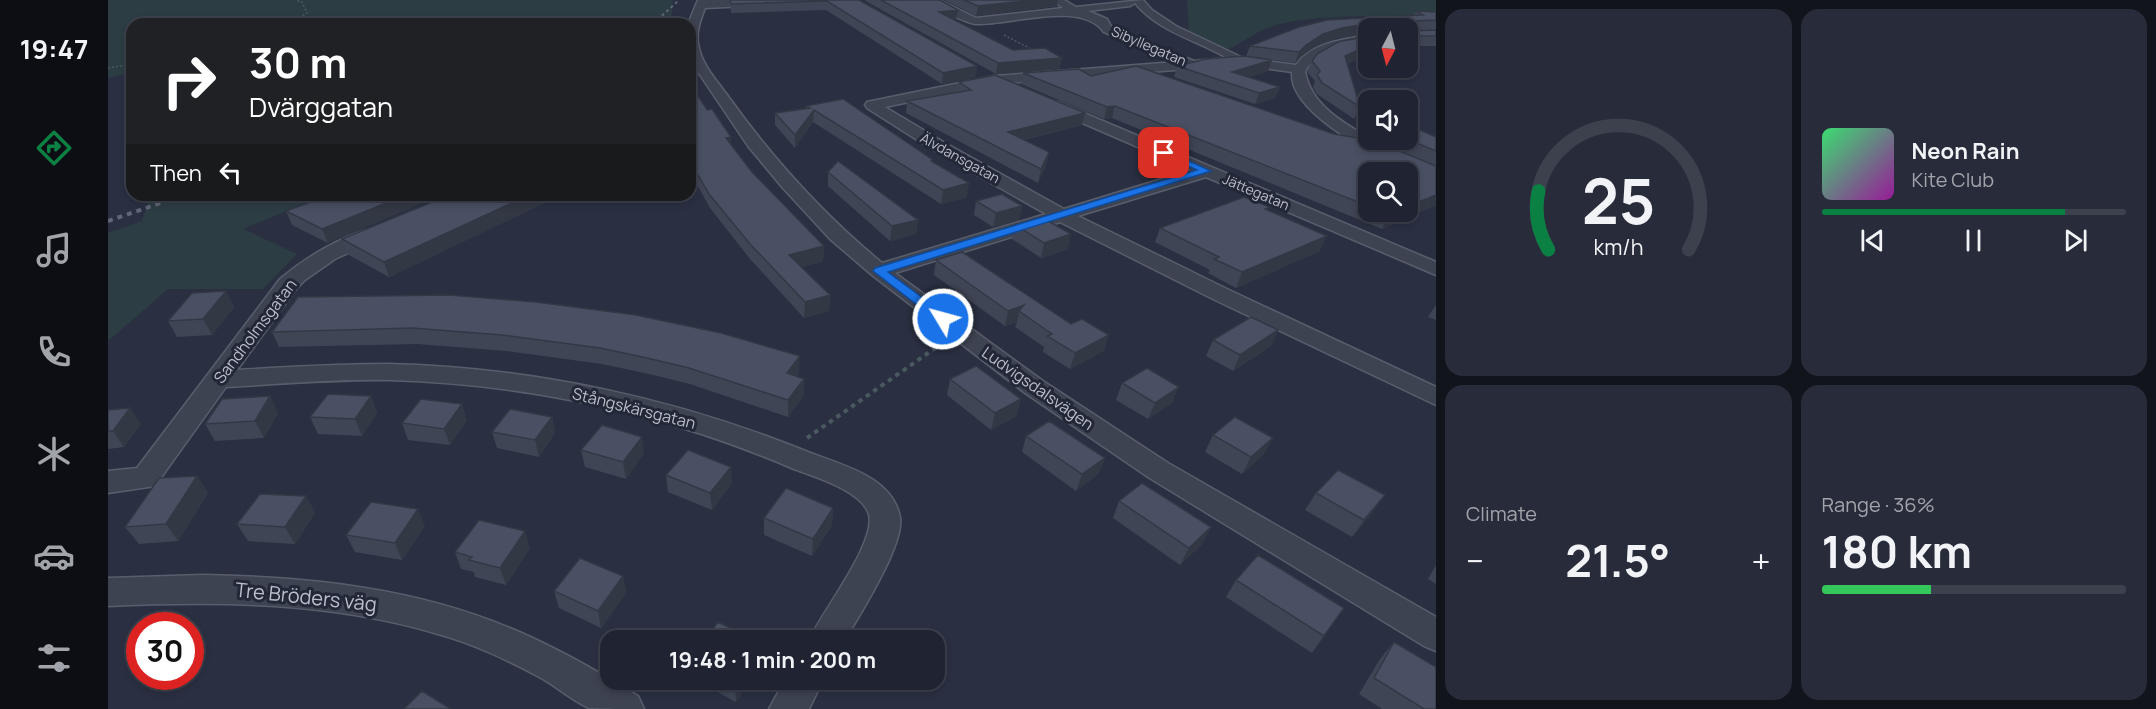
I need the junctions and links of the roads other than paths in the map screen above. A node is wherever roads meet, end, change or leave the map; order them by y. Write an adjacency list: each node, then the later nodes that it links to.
1 (815, 0): 5 (street)
2 (1057, 0): 7 (street, Sibyllegatan)
3 (934, 1): 4 (street); 7 (street, Sibyllegatan)
4 (955, 1)
5 (702, 2): 8 (street, Ludvigsdalsvägen)
6 (1134, 2): 7 (street, Sibyllegatan); 11 (street)
7 (1074, 10): 12 (street, Sibyllegatan)
8 (696, 18)
9 (1358, 41): 14 (street)
10 (696, 58): 27 (street, Ludvigsdalsvägen)
11 (1240, 61): 12 (street, Älvdansgatan); 14 (street, Älvdansgatan)
12 (1194, 65): 15 (street, Älvdansgatan)
13 (974, 68): 16 (street, Jättegatan)
14 (1297, 69): 18 (street)
15 (1131, 70): 16 (street, Älvdansgatan); 17 (street)
16 (994, 80): 22 (street, Jättegatan); 24 (street, Älvdansgatan)
17 (1164, 81)
18 (1358, 138)
19 (1336, 140): 20 (street)
20 (1358, 145)
21 (1378, 150): 23 (street)
22 (1206, 171): 24 (street); 26 (street, Jättegatan)
23 (1436, 175)
24 (1061, 215): 27 (street); 29 (street, Älvdansgatan)
25 (388, 227): 28 (street, Sandholmsgatan)
26 (1436, 268)
27 (879, 271): 33 (street, Ludvigsdalsvägen)
28 (219, 379): 30 (street, Sandholmsgatan); 32 (street, Stångskärsgatan)
29 (1436, 397)
30 (108, 482)
31 (108, 592): 35 (street, Tre Bröders väg)
32 (832, 630)
33 (1436, 635)
34 (799, 690): 36 (street)
35 (625, 709)
36 (788, 709)

